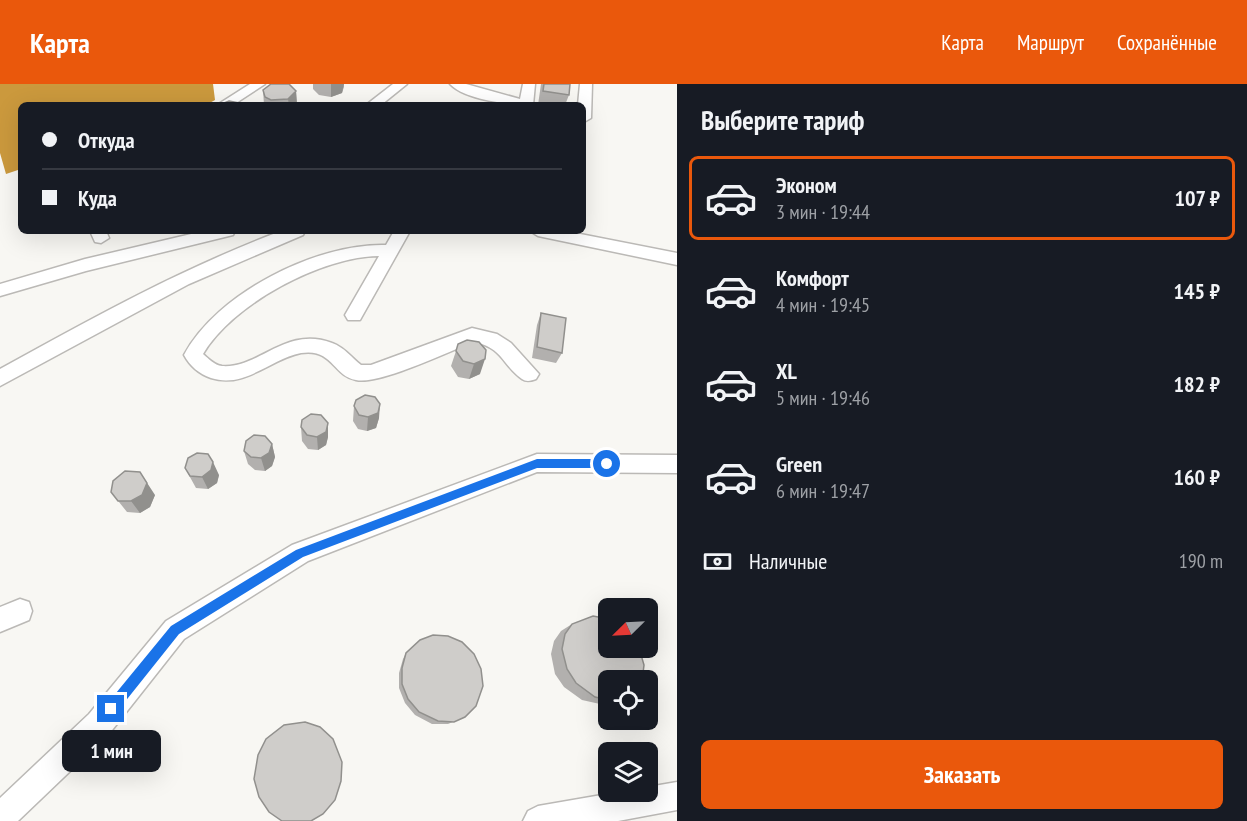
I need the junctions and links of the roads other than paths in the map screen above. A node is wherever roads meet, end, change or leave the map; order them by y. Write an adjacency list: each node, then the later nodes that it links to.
1 (259, 84): 6 (lane)
2 (400, 84): 7 (lane)
3 (456, 84): 8 (lane)
4 (529, 84): 9 (lane)
5 (586, 84): 10 (lane)
6 (229, 102)
7 (377, 102)
8 (517, 102)
9 (526, 102)
10 (585, 102)
11 (214, 234): 17 (lane)
12 (289, 234): 20 (lane)
13 (400, 234): 15 (lane)
14 (552, 234): 16 (lane)
15 (392, 251): 18 (lane); 19 (lane)
16 (677, 259)
17 (0, 288)
18 (354, 315)
19 (529, 374)
20 (0, 378)
21 (677, 464): 23 (lane)
22 (677, 796): 24 (lane)
23 (0, 818)
24 (538, 821)

